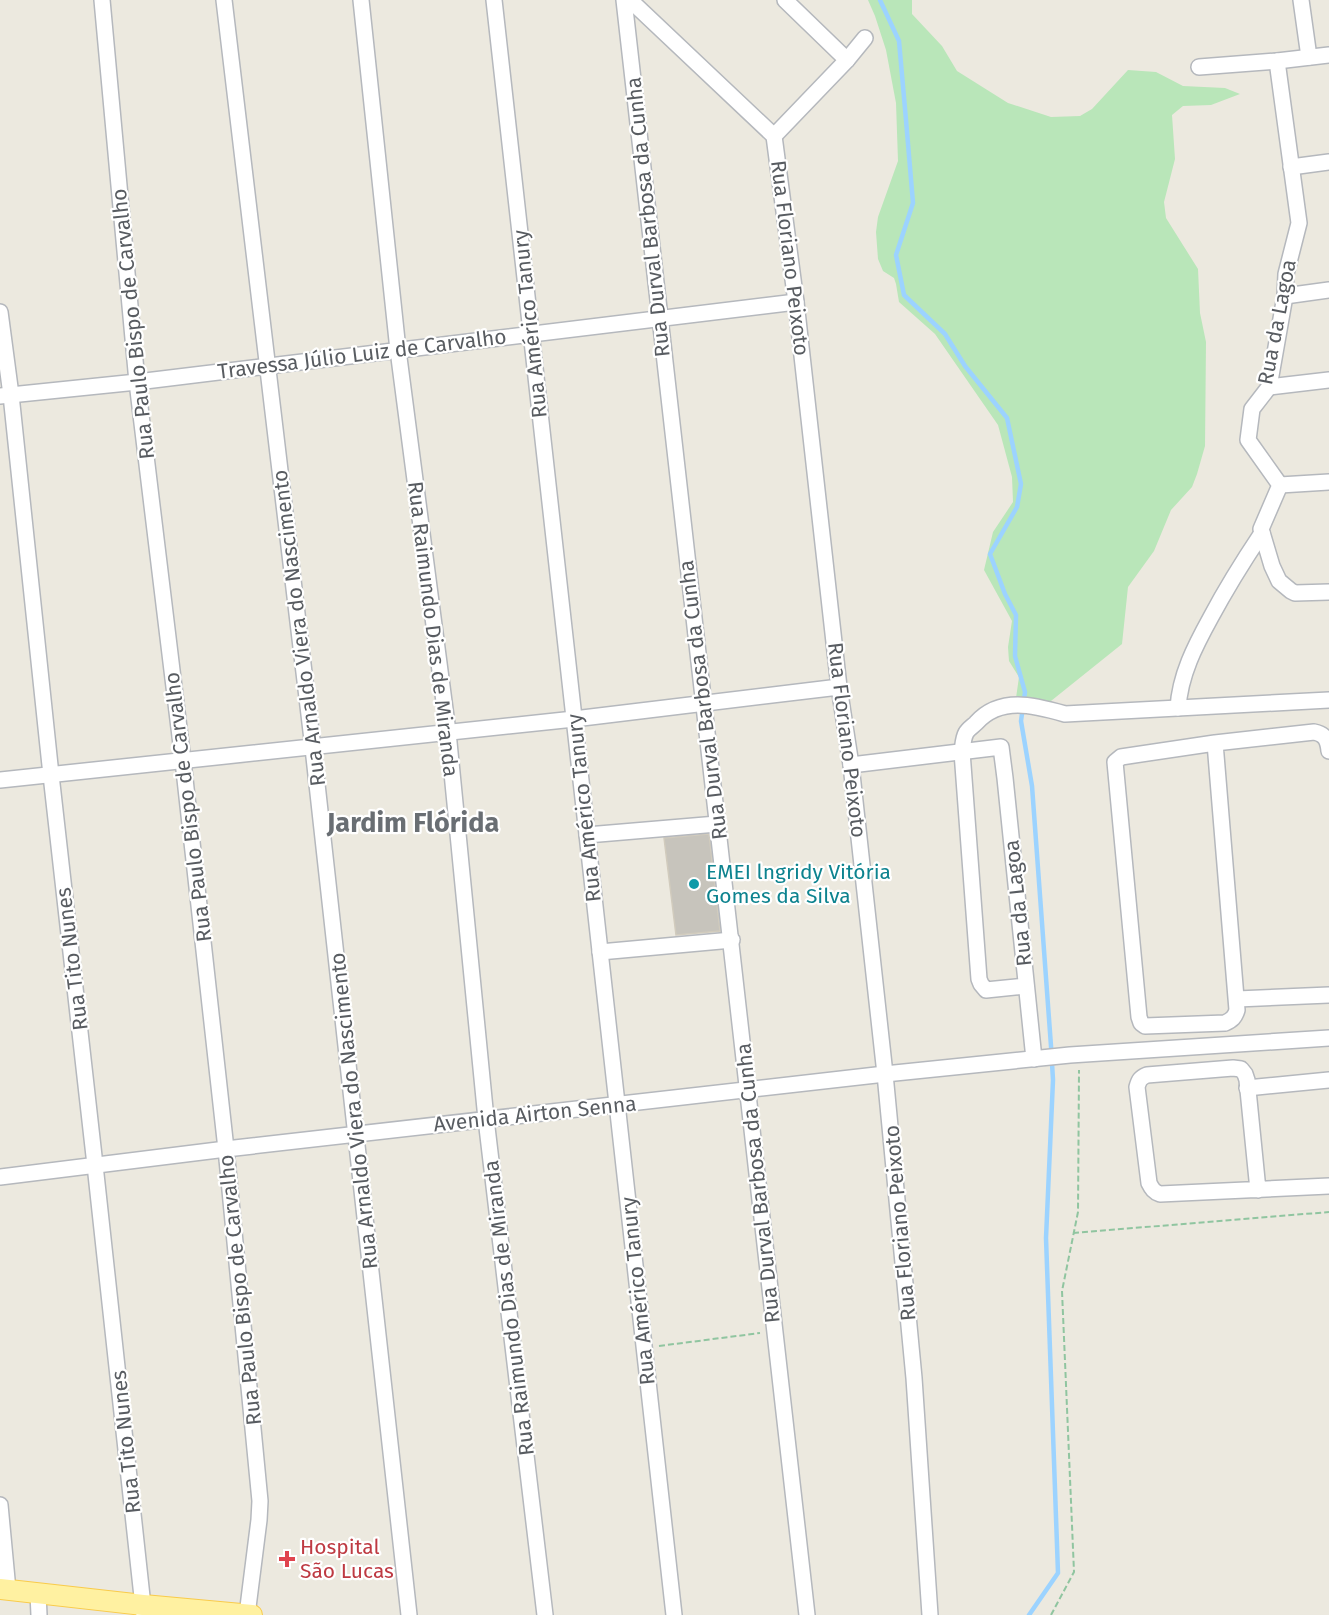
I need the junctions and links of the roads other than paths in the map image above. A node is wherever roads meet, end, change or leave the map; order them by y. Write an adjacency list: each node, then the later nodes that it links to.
1 (102, 0): 27 (street, Rua Paulo Bispo de Carvalho)
2 (224, 0): 25 (street, Rua Arnaldo Viera do Nascimento)
3 (361, 0): 24 (street, Rua Raimundo Dias de Miranda)
4 (494, 0): 23 (street, Rua Américo Tanury)
5 (624, 0): 22 (street, Rua Durval Barbosa da Cunha)
6 (630, 0): 15 (street, Rua Floriano Peixoto)
7 (785, 0): 12 (street)
8 (1301, 0): 11 (street)
9 (866, 38): 12 (street)
10 (1329, 55): 11 (street)
11 (1309, 57): 13 (street)
12 (847, 60): 15 (street)
13 (1277, 61): 14 (street); 17 (street, Rua da Lagoa)
14 (1199, 67)
15 (774, 136): 20 (street, Rua Floriano Peixoto)
16 (1329, 162): 17 (street)
17 (1291, 167): 19 (street, Rua da Lagoa)
18 (1329, 290): 19 (street)
19 (1285, 296): 28 (street, Rua da Lagoa)
20 (796, 302): 22 (street, Travessa Júlio Luiz de Carvalho); 34 (street, Rua Floriano Peixoto)
21 (0, 312): 29 (street, Rua Tito Nunes)
22 (660, 318): 23 (street, Travessa Júlio Luiz de Carvalho); 36 (street, Rua Durval Barbosa da Cunha)
23 (531, 334): 24 (street, Travessa Júlio Luiz de Carvalho); 38 (street, Rua Américo Tanury)
24 (398, 350): 25 (street, Travessa Júlio Luiz de Carvalho); 39 (street, Rua Raimundo Dias de Miranda)
25 (268, 366): 27 (street, Travessa Júlio Luiz de Carvalho); 41 (street, Rua Arnaldo Viera do Nascimento)
26 (1329, 380): 28 (street)
27 (136, 382): 29 (street, Travessa Júlio Luiz de Carvalho); 44 (street, Rua Paulo Bispo de Carvalho)
28 (1269, 387): 31 (street, Rua da Lagoa)
29 (5, 396): 46 (street, Rua Tito Nunes)
30 (1329, 482): 31 (street)
31 (1280, 485): 32 (street)
32 (1262, 533): 33 (street); 37 (street)
33 (1329, 592)
34 (838, 687): 36 (street); 45 (street, Rua Floriano Peixoto)
35 (1329, 700): 37 (street)
36 (704, 704): 38 (street); 48 (street, Rua Durval Barbosa da Cunha)
37 (1178, 708): 43 (street)
38 (574, 719): 39 (street); 49 (street, Rua Américo Tanury)
39 (448, 732): 41 (street); 62 (street, Rua Raimundo Dias de Miranda)
40 (1215, 743): 42 (street); 54 (street); 54 (street)
41 (313, 748): 44 (street); 63 (street, Rua Arnaldo Viera do Nascimento)
42 (1329, 751)
43 (962, 752): 45 (street); 52 (street, Rua da Lagoa); 52 (street)
44 (183, 761): 46 (street); 64 (street, Rua Paulo Bispo de Carvalho)
45 (851, 765): 57 (street, Rua Floriano Peixoto)
46 (51, 775): 47 (street); 65 (street, Rua Tito Nunes)
47 (0, 780)
48 (717, 824): 49 (street); 50 (street, Rua Durval Barbosa da Cunha)
49 (587, 835): 51 (street, Rua Américo Tanury)
50 (732, 940): 51 (street); 60 (street, Rua Durval Barbosa da Cunha)
51 (600, 952): 61 (street, Rua Américo Tanury)
52 (1026, 986): 56 (street, Rua da Lagoa)
53 (1329, 995): 54 (street)
54 (1237, 999)
55 (1329, 1038): 56 (street, Avenida Airton Senna)
56 (1037, 1058): 57 (street, Avenida Airton Senna)
57 (885, 1074): 60 (street, Avenida Airton Senna); 79 (street, Rua Floriano Peixoto)
58 (1329, 1080): 59 (street)
59 (1247, 1088): 68 (street); 68 (street)
60 (747, 1089): 61 (street, Avenida Airton Senna); 78 (street, Rua Durval Barbosa da Cunha)
61 (617, 1105): 62 (street, Avenida Airton Senna); 77 (street, Rua Américo Tanury)
62 (486, 1119): 63 (street, Avenida Airton Senna); 76 (street, Rua Raimundo Dias de Miranda)
63 (357, 1134): 64 (street, Avenida Airton Senna); 75 (street, Rua Arnaldo Viera do Nascimento)
64 (226, 1149): 65 (street, Avenida Airton Senna); 74 (street, Rua Paulo Bispo de Carvalho)
65 (95, 1165): 66 (street, Avenida Airton Senna); 72 (street, Rua Tito Nunes)
66 (0, 1177)
67 (1329, 1186): 68 (street)
68 (1258, 1190)
69 (0, 1505): 70 (street)
70 (4, 1589): 71 (main road)
71 (38, 1593): 72 (main road); 73 (street)
72 (144, 1610): 74 (main road)
73 (39, 1615)
74 (249, 1615)
75 (409, 1615)
76 (545, 1615)
77 (674, 1615)
78 (807, 1615)
79 (930, 1615)

